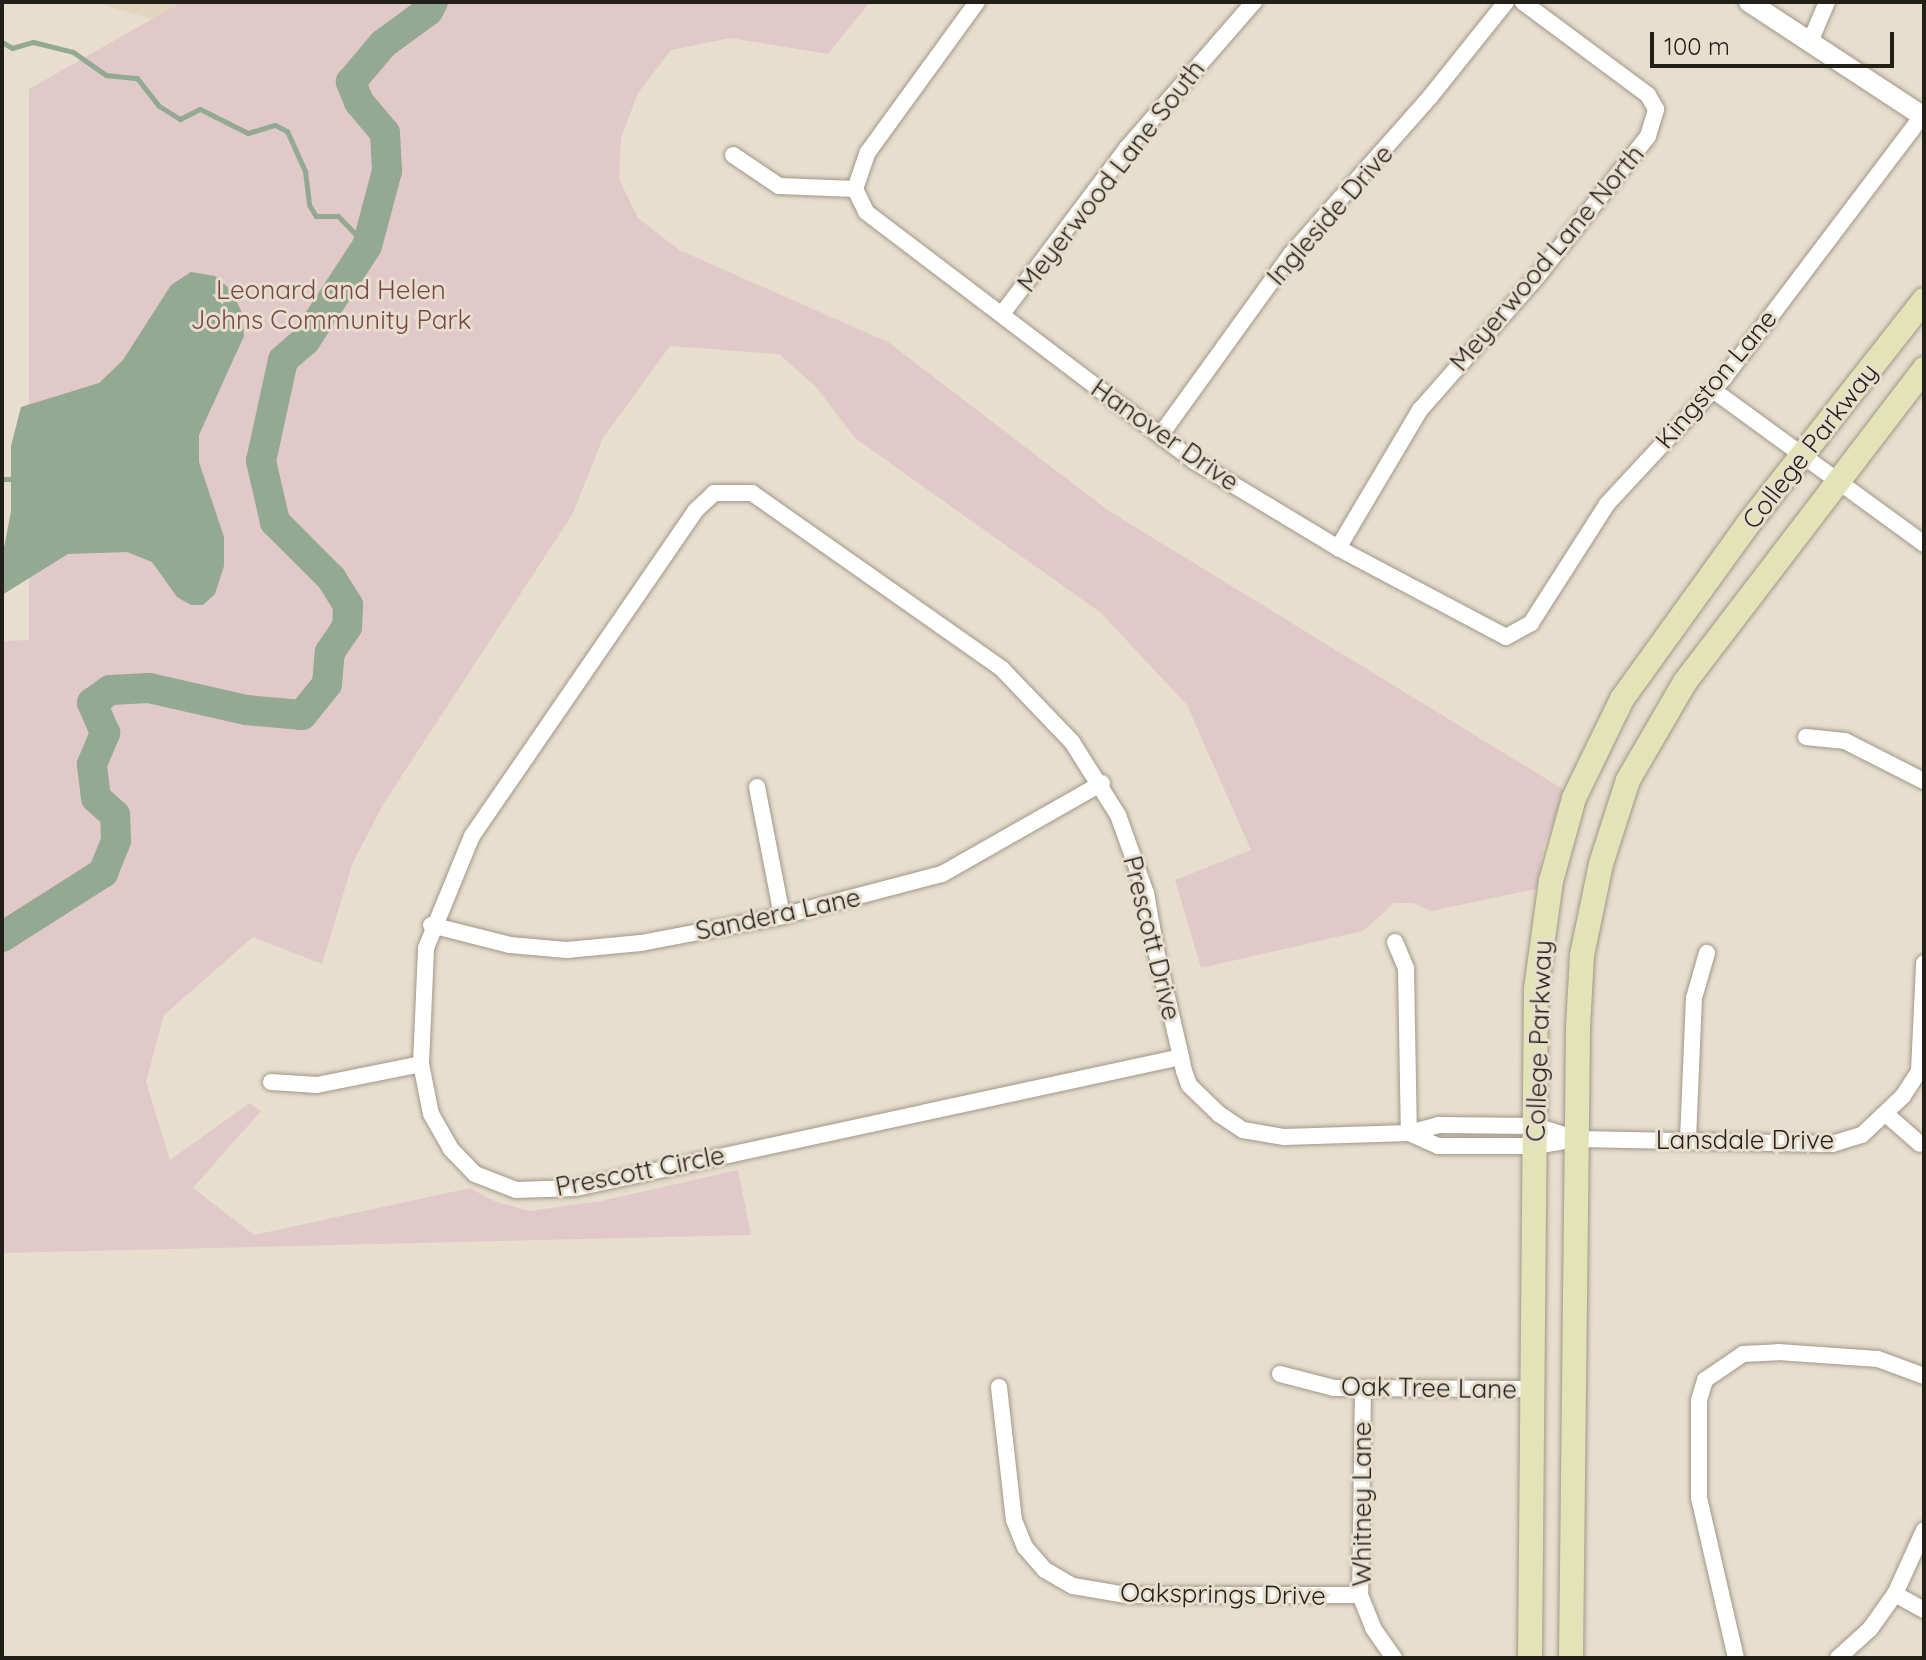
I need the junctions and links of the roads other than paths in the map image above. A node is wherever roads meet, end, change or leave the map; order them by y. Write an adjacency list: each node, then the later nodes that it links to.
1 (977, 2): 10 (street)
2 (1254, 2): 12 (street, Meyerwood Lane South)
3 (1506, 2): 15 (street, Ingleside Drive)
4 (1523, 2): 20 (street, Meyerwood Lane North)
5 (1749, 2): 7 (street)
6 (1827, 2): 7 (street)
7 (1810, 42): 8 (street)
8 (1923, 116): 14 (street, Kingston Lane)
9 (733, 155): 10 (street)
10 (855, 189): 12 (street, Hanover Drive)
11 (1924, 300): 16 (main road, College Parkway)
12 (1002, 314): 15 (street, Hanover Drive)
13 (1924, 369): 17 (main road, College Parkway)
14 (1713, 390): 16 (street); 21 (street, Kingston Lane)
15 (1162, 433): 20 (street, Hanover Drive)
16 (1803, 455): 17 (street); 36 (main road, College Parkway)
17 (1838, 478): 19 (street); 37 (main road, College Parkway)
18 (702, 505): 24 (street, Prescott Drive); 27 (street, Prescott Circle)
19 (1924, 544)
20 (1338, 548): 21 (street, Hanover Drive)
21 (1506, 637)
22 (1806, 737): 23 (street)
23 (1924, 781)
24 (1102, 783): 26 (street, Sandera Lane); 31 (street, Prescott Drive)
25 (757, 787): 26 (street)
26 (782, 916): 27 (street, Sandera Lane)
27 (431, 925): 32 (street, Prescott Circle)
28 (1395, 942): 35 (street)
29 (1707, 953): 38 (street)
30 (1924, 963): 34 (street, Lansdale Drive)
31 (1181, 1057): 32 (street, Prescott Circle); 35 (street, Prescott Drive)
32 (421, 1064): 33 (street)
33 (271, 1082)
34 (1886, 1114): 38 (street, Lansdale Drive); 39 (street)
35 (1409, 1133): 36 (street, Prescott Drive)
36 (1535, 1136): 37 (street, Prescott Drive); 44 (main road, College Parkway)
37 (1577, 1139): 38 (street, Lansdale Drive); 51 (main road, College Parkway)
38 (1688, 1140)
39 (1920, 1144)
40 (1280, 1374): 43 (street, Oak Tree Lane)
41 (1924, 1376): 52 (street)
42 (999, 1387): 47 (street, Oaksprings Drive)
43 (1363, 1389): 44 (street, Oak Tree Lane); 47 (street, Whitney Lane)
44 (1532, 1389): 50 (main road, College Parkway)
45 (1924, 1530): 46 (street)
46 (1895, 1594): 48 (street); 53 (street)
47 (1360, 1595): 49 (street, Whitney Lane)
48 (1924, 1610)
49 (1394, 1658)
50 (1530, 1658)
51 (1571, 1658)
52 (1736, 1658)
53 (1838, 1658)

